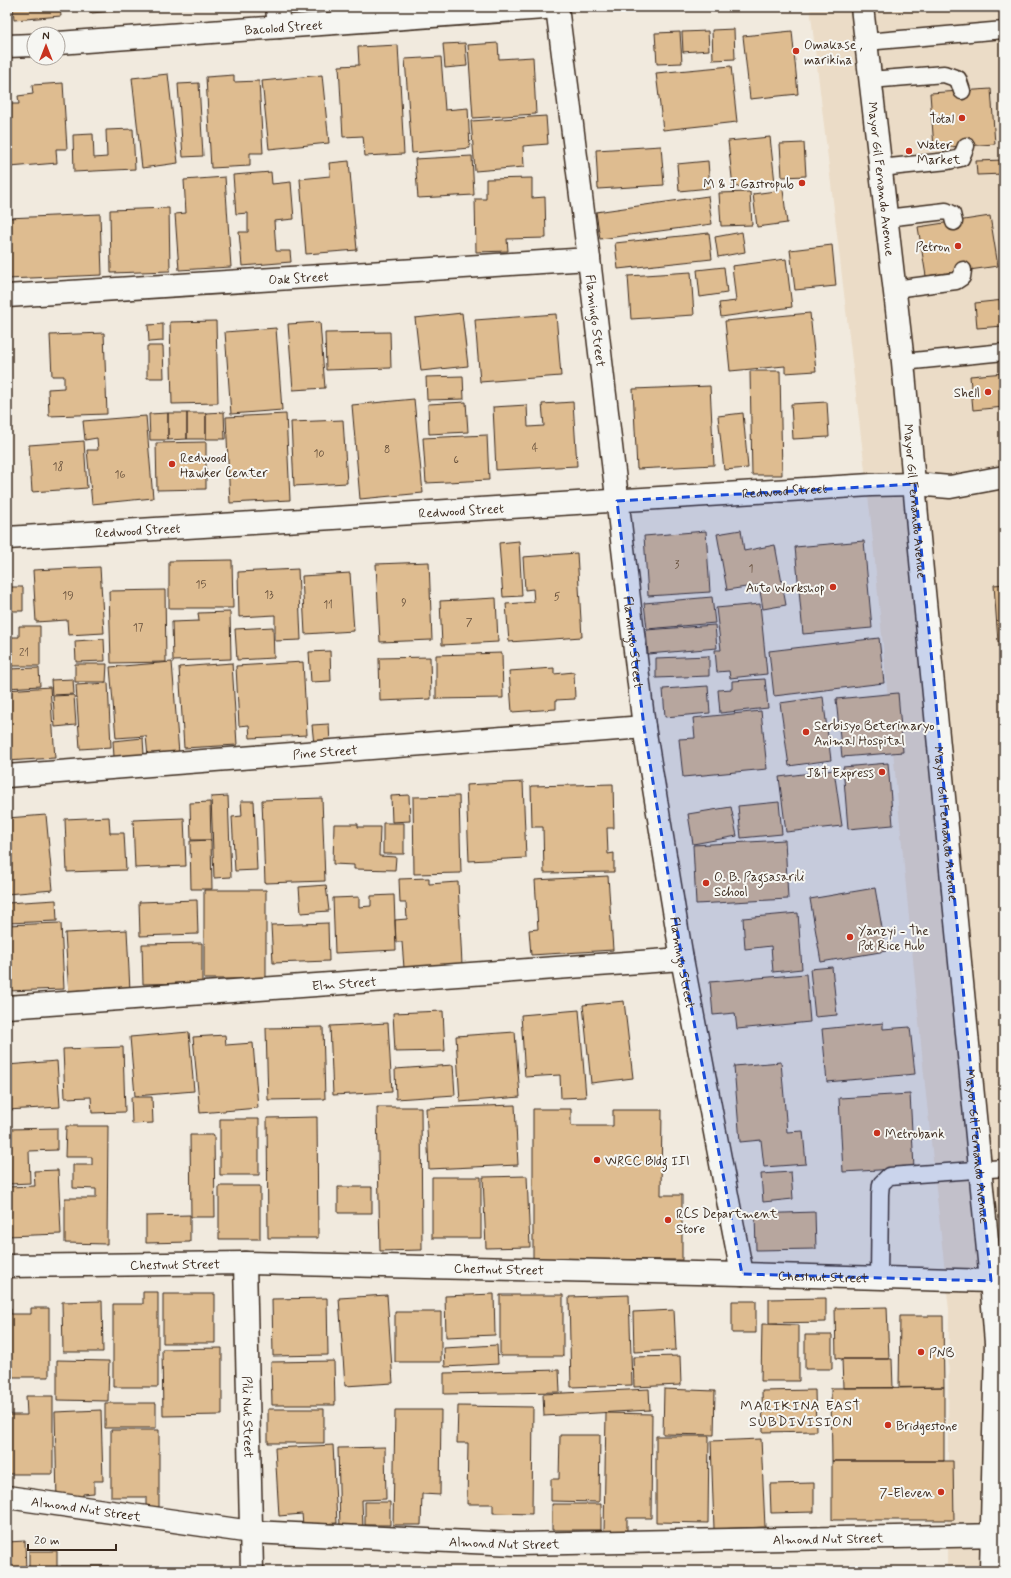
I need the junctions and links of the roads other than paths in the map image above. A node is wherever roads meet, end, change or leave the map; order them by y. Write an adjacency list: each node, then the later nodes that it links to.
1 (557, 7): 3 (street, Bacolod Street); 15 (street, Flamingo Street)
2 (862, 7): 6 (street, Mayor Gil Fernando Avenue)
3 (278, 17): 5 (street, Bacolod Street)
4 (1004, 30): 6 (lane)
5 (66, 42)
6 (866, 42): 9 (street, Mayor Gil Fernando Avenue)
7 (26, 45): 8 (street)
8 (7, 46)
9 (870, 80): 10 (lane); 12 (street, Mayor Gil Fernando Avenue)
10 (962, 91)
11 (966, 146): 12 (lane)
12 (880, 168): 13 (street, Mayor Gil Fernando Avenue)
13 (886, 218): 14 (lane); 17 (street, Mayor Gil Fernando Avenue)
14 (954, 222)
15 (589, 259): 18 (street, Oak Street); 23 (street, Flamingo Street)
16 (963, 270): 17 (lane)
17 (894, 289): 20 (street, Mayor Gil Fernando Avenue)
18 (7, 296)
19 (1004, 352): 20 (lane)
20 (903, 362): 22 (street, Mayor Gil Fernando Avenue)
21 (1004, 478): 22 (street)
22 (915, 484): 23 (street, Redwood Street); 30 (street, Mayor Gil Fernando Avenue)
23 (617, 501): 24 (street, Redwood Street); 25 (street, Flamingo Street)
24 (7, 538)
25 (644, 727): 26 (street, Pine Street); 27 (street, Flamingo Street)
26 (7, 776)
27 (682, 959): 28 (street, Elm Street); 33 (street, Flamingo Street)
28 (7, 1007)
29 (1004, 1168): 30 (lane)
30 (980, 1169): 34 (lane); 35 (street, Mayor Gil Fernando Avenue)
31 (245, 1263): 32 (street, Chestnut Street); 33 (street, Chestnut Street); 37 (street, Pili Nut Street)
32 (7, 1266)
33 (742, 1274): 34 (street, Chestnut Street)
34 (879, 1278): 35 (street, Chestnut Street)
35 (991, 1281): 38 (street, Mayor Gil Fernando Avenue)
36 (7, 1497): 37 (street, Almond Nut Street)
37 (251, 1532): 38 (street, Almond Nut Street); 39 (street, Pili Nut Street)
38 (998, 1535): 40 (street, Mayor Gil Fernando Avenue)
39 (252, 1571)
40 (991, 1571)

